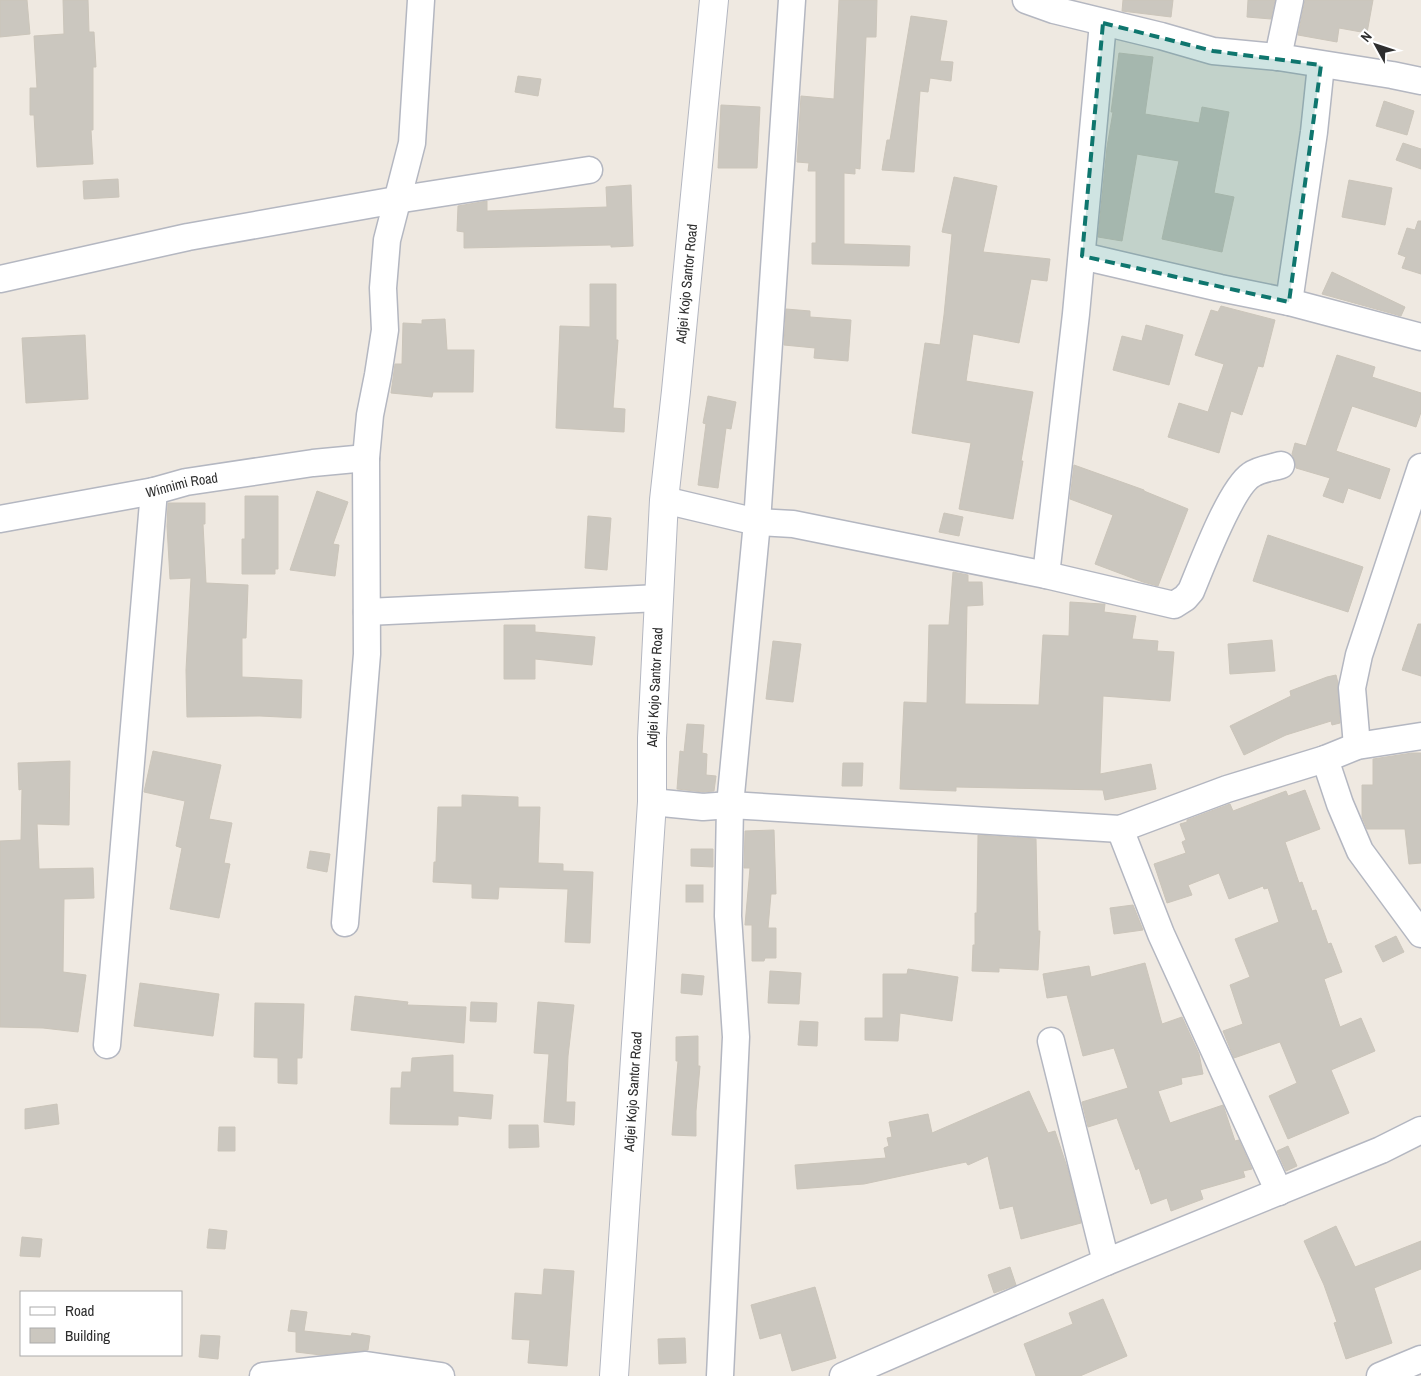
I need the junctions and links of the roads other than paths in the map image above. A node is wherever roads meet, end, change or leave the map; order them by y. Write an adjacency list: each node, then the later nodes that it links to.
1 (421, 0): 12 (street)
2 (714, 0): 21 (street, Adjei Kojo Santor Road)
3 (792, 0): 23 (street)
4 (1026, 0): 6 (street)
5 (1290, 0): 8 (street)
6 (1055, 5): 7 (street)
7 (1103, 23): 8 (street); 13 (street)
8 (1278, 57): 9 (street)
9 (1322, 64): 10 (street); 15 (street)
10 (1421, 81)
11 (589, 170): 12 (street)
12 (396, 200): 14 (street); 17 (street)
13 (1082, 256): 15 (street); 24 (street)
14 (0, 279)
15 (1289, 302): 16 (street)
16 (1421, 337)
17 (366, 458): 20 (street, Winnimi Road); 26 (street)
18 (1280, 466): 24 (street)
19 (1421, 468): 28 (street)
20 (154, 491): 22 (street, Winnimi Road); 36 (street)
21 (664, 500): 23 (street); 25 (street, Adjei Kojo Santor Road)
22 (0, 519)
23 (757, 522): 24 (street); 31 (street)
24 (1046, 575)
25 (659, 598): 26 (street); 30 (street, Adjei Kojo Santor Road)
26 (366, 612): 33 (street)
27 (1421, 736): 28 (street)
28 (1357, 746): 29 (street)
29 (1325, 759): 32 (street); 34 (street)
30 (652, 802): 31 (street); 43 (street, Adjei Kojo Santor Road)
31 (730, 805): 32 (street); 44 (street)
32 (1120, 829): 38 (street)
33 (345, 923)
34 (1421, 934)
35 (1051, 1041): 39 (street)
36 (107, 1045)
37 (1421, 1130): 38 (street)
38 (1279, 1192): 39 (street)
39 (1106, 1262): 45 (street)
40 (1421, 1359): 46 (street)
41 (263, 1376): 42 (street)
42 (440, 1376)
43 (614, 1376)
44 (720, 1376)
45 (843, 1376)
46 (1380, 1376)

